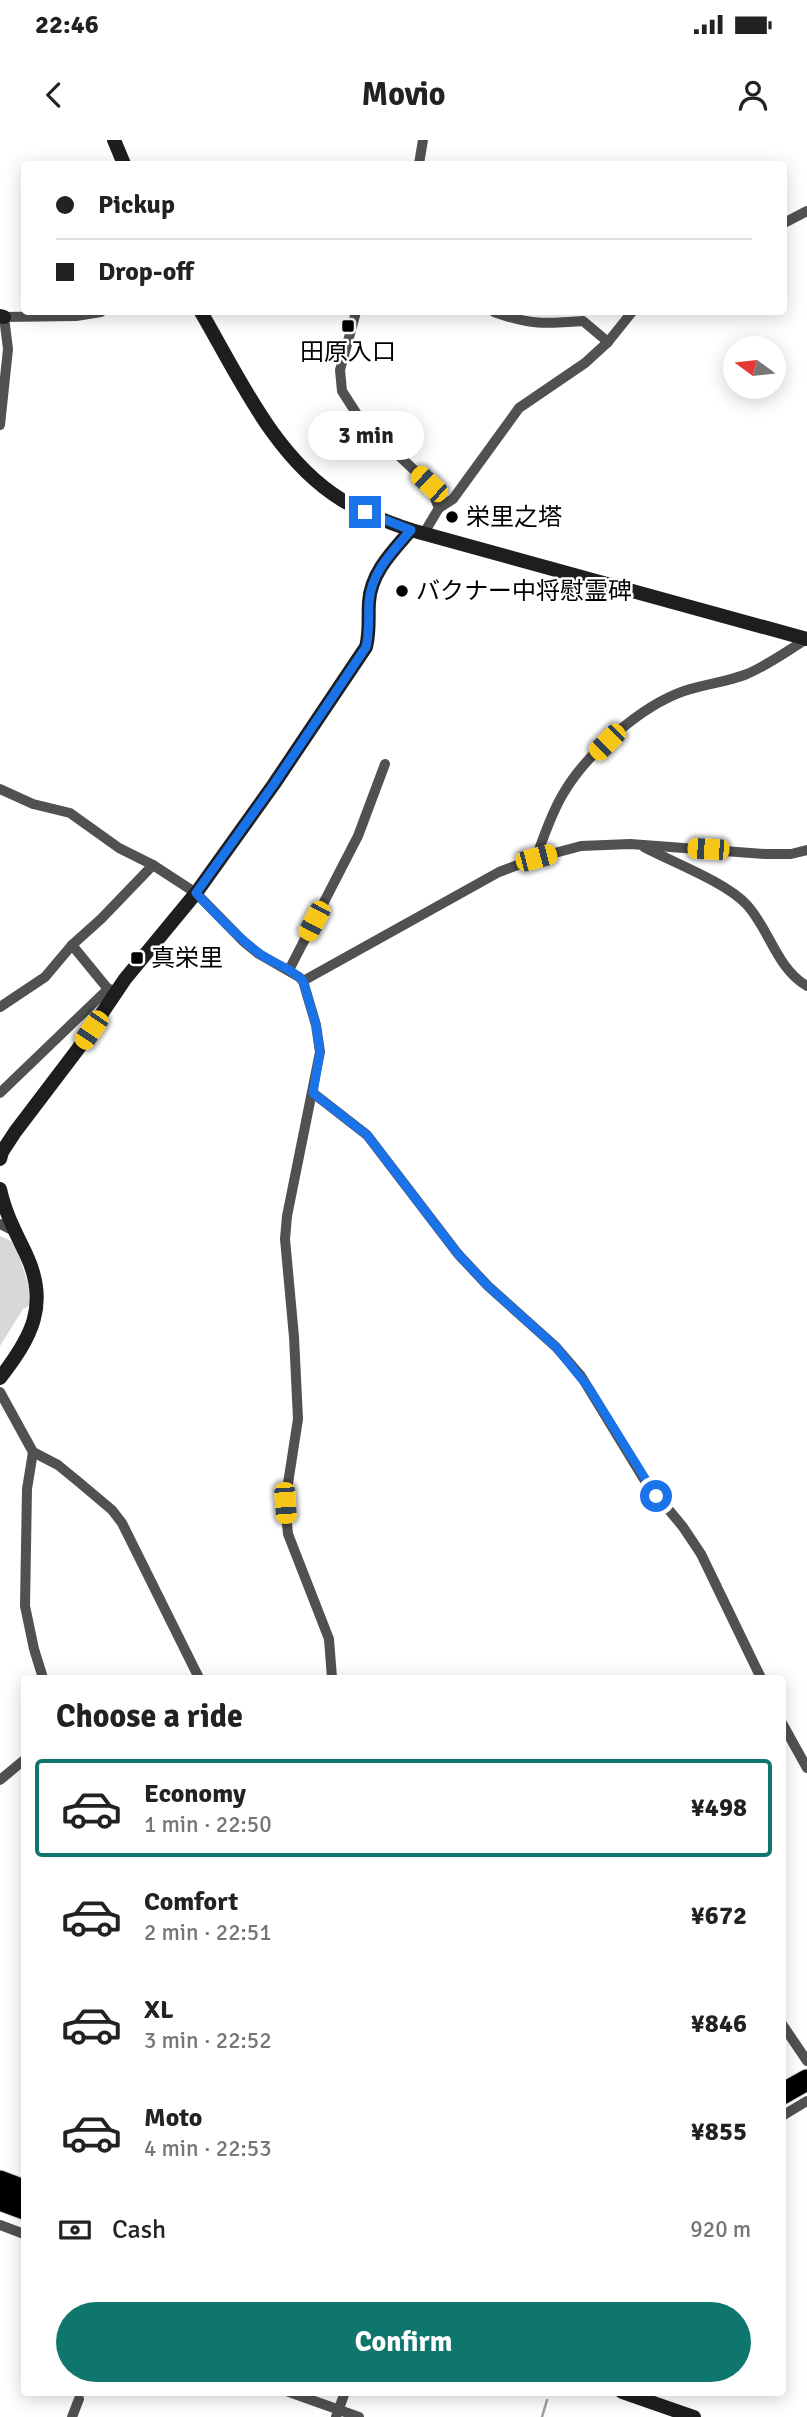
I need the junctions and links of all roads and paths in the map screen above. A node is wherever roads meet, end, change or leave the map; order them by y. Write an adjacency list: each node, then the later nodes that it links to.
1 (114, 140): 3 (street)
2 (423, 140): 4 (street)
3 (123, 161)
4 (420, 161)
5 (807, 211): 6 (street)
6 (787, 221)
7 (78, 315): 12 (street)
8 (203, 315): 16 (street)
9 (355, 315): 15 (street)
10 (503, 315): 13 (street)
11 (630, 315): 13 (street)
12 (2, 317): 14 (street)
13 (608, 342): 15 (street)
14 (0, 425)
15 (439, 508): 16 (street)
16 (418, 532): 17 (street); 24 (street)
17 (807, 639): 22 (street)
18 (385, 764): 26 (street)
19 (0, 789): 23 (street)
20 (641, 846): 21 (street); 22 (street); 28 (street)
21 (807, 850)
22 (536, 858): 27 (street)
23 (152, 865): 24 (street); 25 (street)
24 (196, 893): 26 (street); 29 (street)
25 (72, 945): 29 (street); 30 (street)
26 (289, 970): 27 (street)
27 (303, 981): 32 (street)
28 (807, 986)
29 (113, 990): 31 (street); 33 (street)
30 (0, 1007)
31 (0, 1093)
32 (313, 1093): 42 (street); 43 (street)
33 (0, 1160)
34 (0, 1189): 36 (street)
35 (0, 1224): 36 (street)
36 (14, 1231): 37 (street)
37 (0, 1378)
38 (0, 1392): 39 (street)
39 (33, 1452): 40 (street); 41 (street)
40 (42, 1675)
41 (198, 1675)
42 (332, 1675)
43 (760, 1675)
44 (786, 1730): 46 (street)
45 (21, 1762): 47 (street)
46 (807, 1768)
47 (0, 1780)
48 (786, 2030): 49 (street)
49 (807, 2061)
50 (807, 2080): 51 (highway)
51 (786, 2092)
52 (807, 2101): 53 (street)
53 (786, 2114)
54 (0, 2181): 55 (highway)
55 (21, 2189)
56 (0, 2200): 57 (highway)
57 (21, 2208)
58 (0, 2225): 59 (street)
59 (21, 2230)
60 (298, 2396): 64 (street)
61 (343, 2396): 64 (street)
62 (634, 2396): 67 (street)
63 (79, 2399): 65 (street)
64 (337, 2413): 66 (street)
65 (72, 2417)
66 (359, 2417)
67 (694, 2417)

